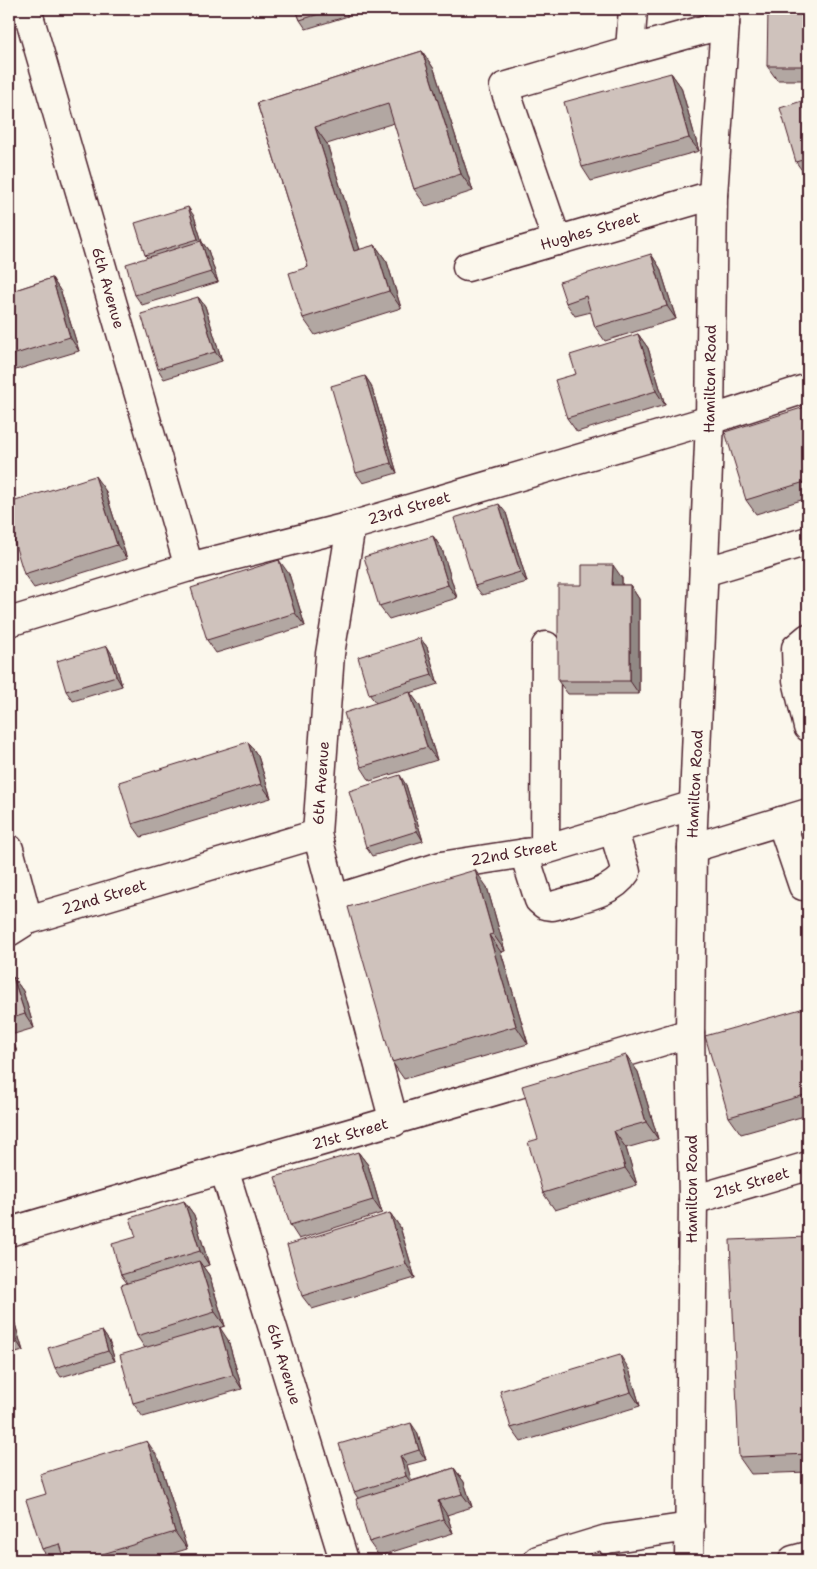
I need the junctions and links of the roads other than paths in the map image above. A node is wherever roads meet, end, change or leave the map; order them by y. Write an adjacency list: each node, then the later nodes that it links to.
1 (27, 9): 12 (street, 6th Avenue)
2 (633, 9): 4 (street)
3 (726, 16): 4 (street); 5 (street, Hamilton Road)
4 (630, 50): 6 (street)
5 (713, 195): 6 (street, Hughes Street); 9 (street, Hamilton Road)
6 (557, 241): 7 (street, Hughes Street)
7 (468, 266)
8 (808, 388): 9 (street, 23rd Street)
9 (710, 420): 10 (street, 23rd Street); 13 (street, Hamilton Road)
10 (351, 526): 12 (street, 23rd Street); 22 (street, 6th Avenue)
11 (808, 541): 13 (street)
12 (189, 567): 14 (street, 23rd Street)
13 (704, 572): 18 (street, Hamilton Road)
14 (9, 622)
15 (808, 638): 17 (street)
16 (546, 646): 25 (street)
17 (808, 728)
18 (694, 805): 21 (street, 22nd Street); 23 (street, Hamilton Road)
19 (808, 813): 20 (street)
20 (781, 821): 23 (street); 26 (street)
21 (613, 829): 25 (street, 22nd Street); 25 (street)
22 (317, 834): 27 (street, 6th Avenue); 28 (street, 22nd Street)
23 (692, 848): 29 (street, Hamilton Road)
24 (9, 849): 28 (street)
25 (534, 851): 27 (street, 22nd Street)
26 (806, 891)
27 (335, 899): 30 (street, 6th Avenue)
28 (18, 926)
29 (690, 1033): 30 (street, 21st Street); 33 (street, Hamilton Road)
30 (394, 1122): 32 (street, 21st Street)
31 (808, 1166): 33 (street, 21st Street)
32 (224, 1169): 34 (street, 21st Street); 37 (street, 6th Avenue)
33 (693, 1200): 35 (street, Hamilton Road)
34 (9, 1232)
35 (690, 1527): 38 (street); 39 (street, Hamilton Road)
36 (808, 1556): 40 (street)
37 (344, 1560)
38 (538, 1560)
39 (689, 1560)
40 (793, 1560)

